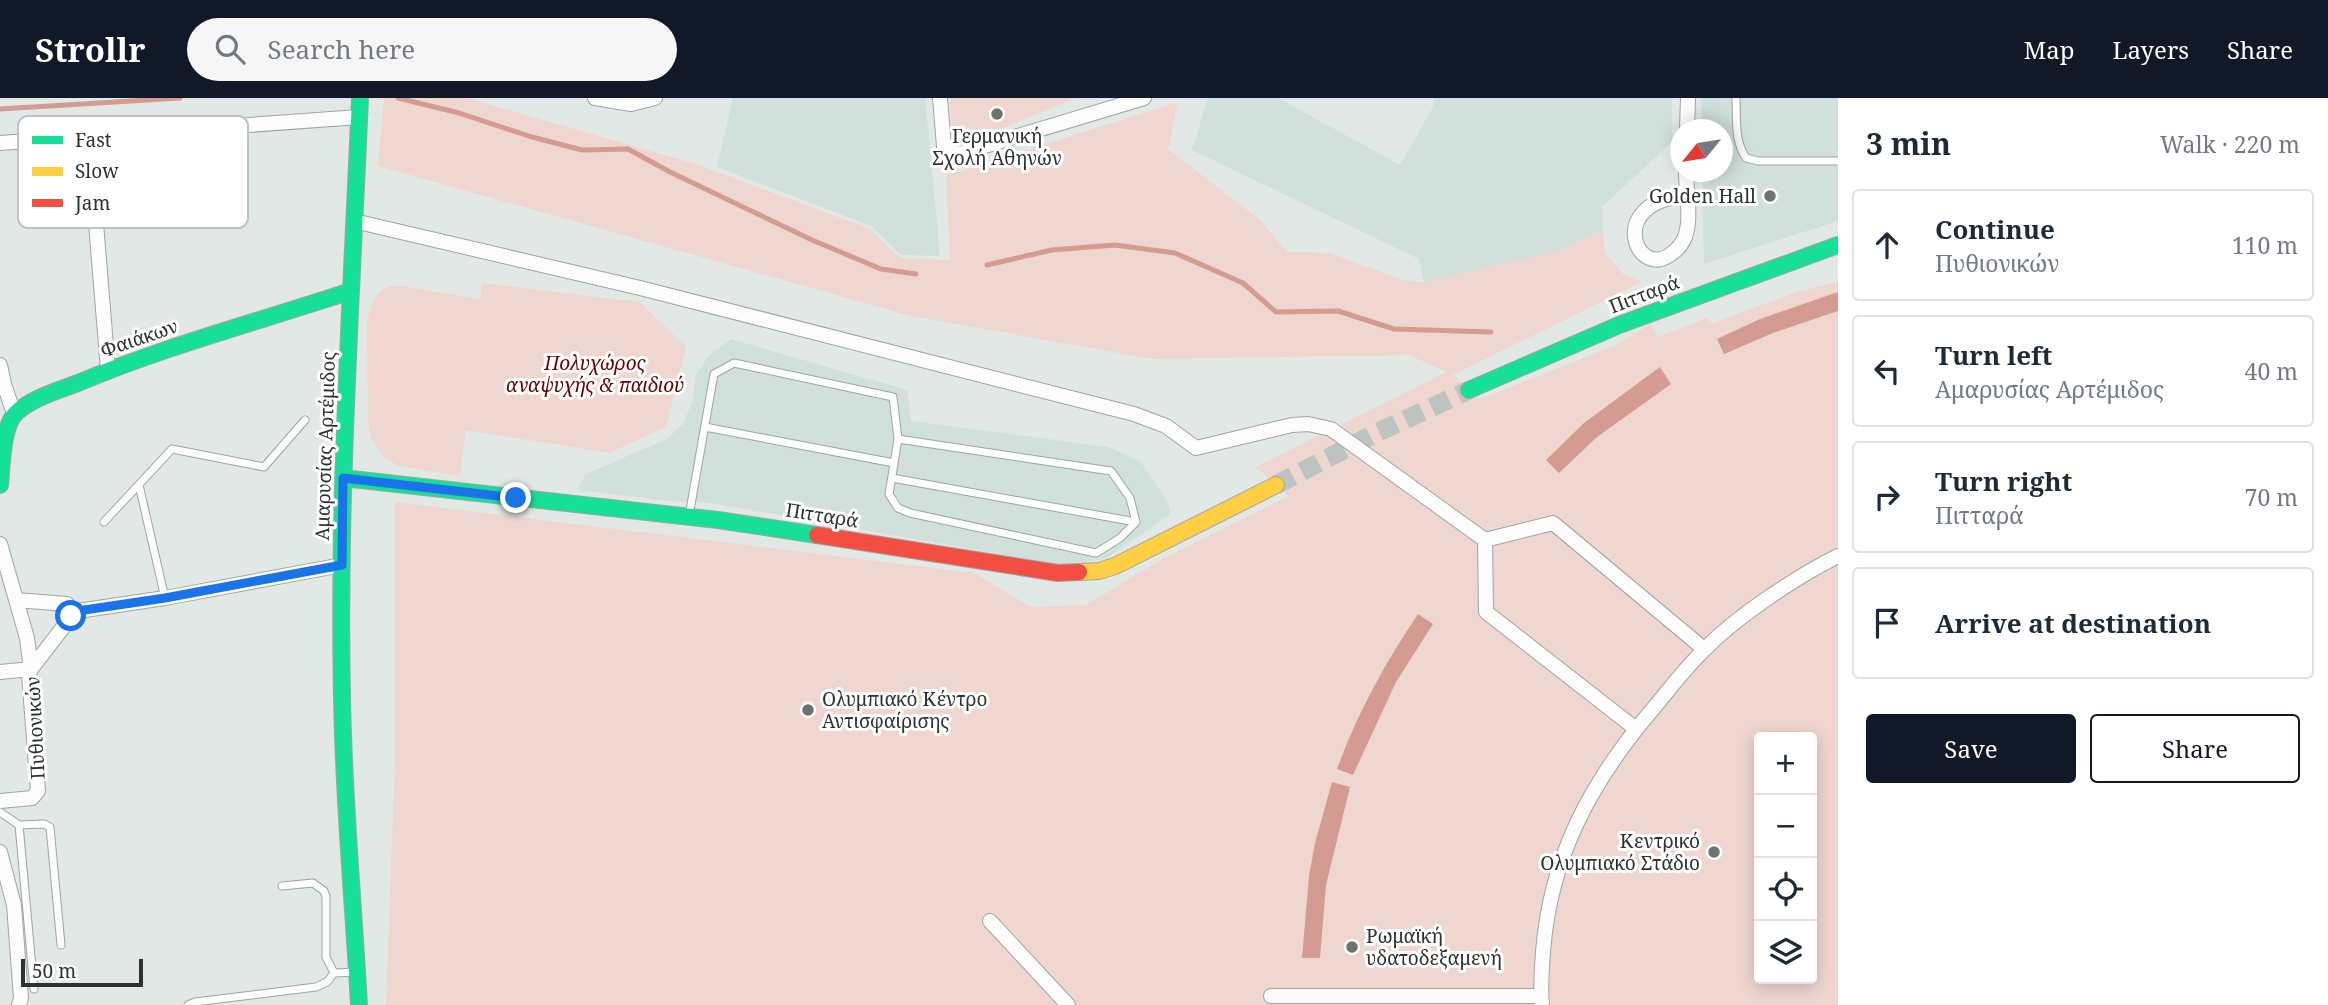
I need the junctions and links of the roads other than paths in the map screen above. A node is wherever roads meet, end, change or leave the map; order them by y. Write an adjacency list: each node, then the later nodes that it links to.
1 (595, 98): 2 (street)
2 (655, 98)
3 (940, 98): 4 (street)
4 (1144, 98)
5 (1688, 98): 9 (street)
6 (1736, 98): 12 (lane)
7 (360, 106): 8 (street); 15 (street, Αμαρυσίας Αρτέμιδος)
8 (248, 119)
9 (1687, 119)
10 (18, 142): 11 (street)
11 (0, 143)
12 (1838, 161)
13 (1686, 182): 14 (street)
14 (1686, 196): 14 (street)
15 (354, 221): 18 (street, Αμαρυσίας Αρτέμιδος); 35 (street)
16 (96, 228): 20 (street)
17 (1838, 245): 21 (street, Πιτταρά)
18 (351, 291): 20 (street, Φαιάκων); 27 (street, Αμαρυσίας Αρτέμιδος)
19 (0, 365): 22 (street)
20 (108, 370): 22 (street, Φαιάκων)
21 (1469, 390)
22 (14, 414): 29 (street)
23 (305, 420): 30 (lane)
24 (705, 427): 25 (lane); 26 (lane); 32 (lane)
25 (898, 439): 26 (lane); 34 (lane)
26 (894, 463): 28 (lane)
27 (343, 478): 32 (street, Πιτταρά); 38 (street, Αμαρυσίας Αρτέμιδος)
28 (892, 478): 34 (lane); 34 (lane)
29 (0, 485)
30 (139, 485): 33 (lane); 39 (lane)
31 (1276, 485): 32 (street, Πιτταρά)
32 (689, 517)
33 (104, 522)
34 (1136, 522)
35 (1485, 540): 42 (street); 45 (street)
36 (0, 544): 40 (street)
37 (1838, 556): 42 (street)
38 (342, 565): 39 (street); 53 (street, Αμαρυσίας Αρτέμιδος)
39 (165, 598): 41 (street)
40 (16, 600): 41 (street); 43 (street)
41 (71, 612): 43 (street, Πυθιονικών)
42 (1704, 649): 45 (street)
43 (31, 669): 44 (street); 46 (street, Πυθιονικών)
44 (0, 672)
45 (1636, 729): 57 (street)
46 (0, 801)
47 (0, 811): 48 (lane)
48 (19, 825): 52 (lane); 55 (lane)
49 (0, 852): 58 (street)
50 (282, 886): 54 (lane)
51 (990, 921): 61 (street)
52 (61, 945)
53 (358, 972): 54 (lane); 60 (street, Αμαρυσίας Αρτέμιδος)
54 (334, 973): 59 (lane)
55 (34, 989)
56 (1271, 996): 57 (street)
57 (1541, 1001)
58 (19, 1005)
59 (188, 1005)
60 (359, 1005)
61 (1068, 1005)

